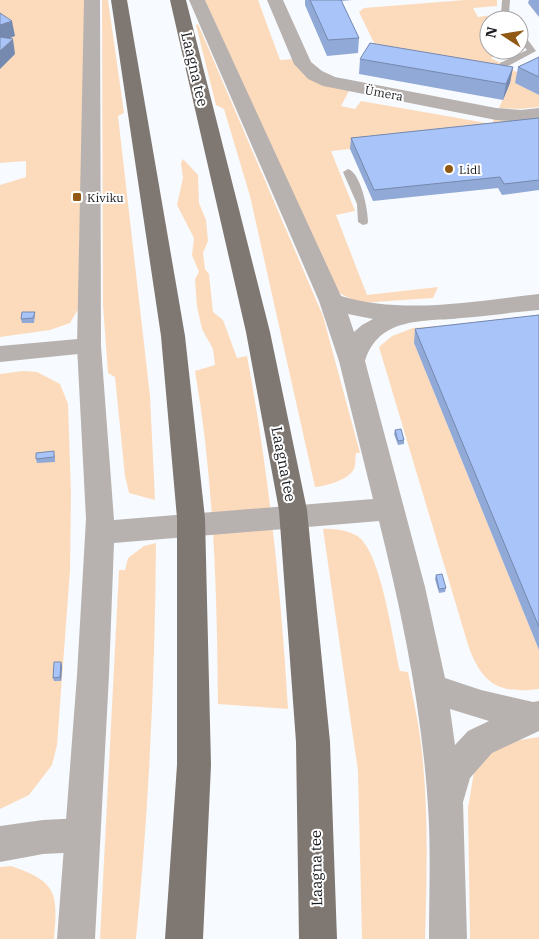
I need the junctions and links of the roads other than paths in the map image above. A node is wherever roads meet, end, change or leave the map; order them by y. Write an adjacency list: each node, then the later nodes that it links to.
1 (92, 0): 14 (street)
2 (119, 0): 25 (main road)
3 (178, 0): 26 (main road, Laagna tee)
4 (197, 0): 11 (street)
5 (275, 0): 8 (street, Ümera)
6 (513, 60): 7 (lane)
7 (503, 65)
8 (539, 114)
9 (348, 172): 10 (lane)
10 (363, 222)
11 (331, 301): 13 (street); 16 (street)
12 (539, 302): 13 (street)
13 (406, 314): 16 (street)
14 (90, 346): 15 (street); 18 (street)
15 (0, 354)
16 (352, 361): 17 (street)
17 (388, 502): 18 (street); 19 (street)
18 (115, 524): 22 (street)
19 (431, 687): 20 (street); 21 (street)
20 (536, 716): 21 (street)
21 (446, 805): 27 (street)
22 (82, 835): 23 (street); 24 (street)
23 (0, 844)
24 (76, 939)
25 (184, 939)
26 (318, 939)
27 (448, 939)

